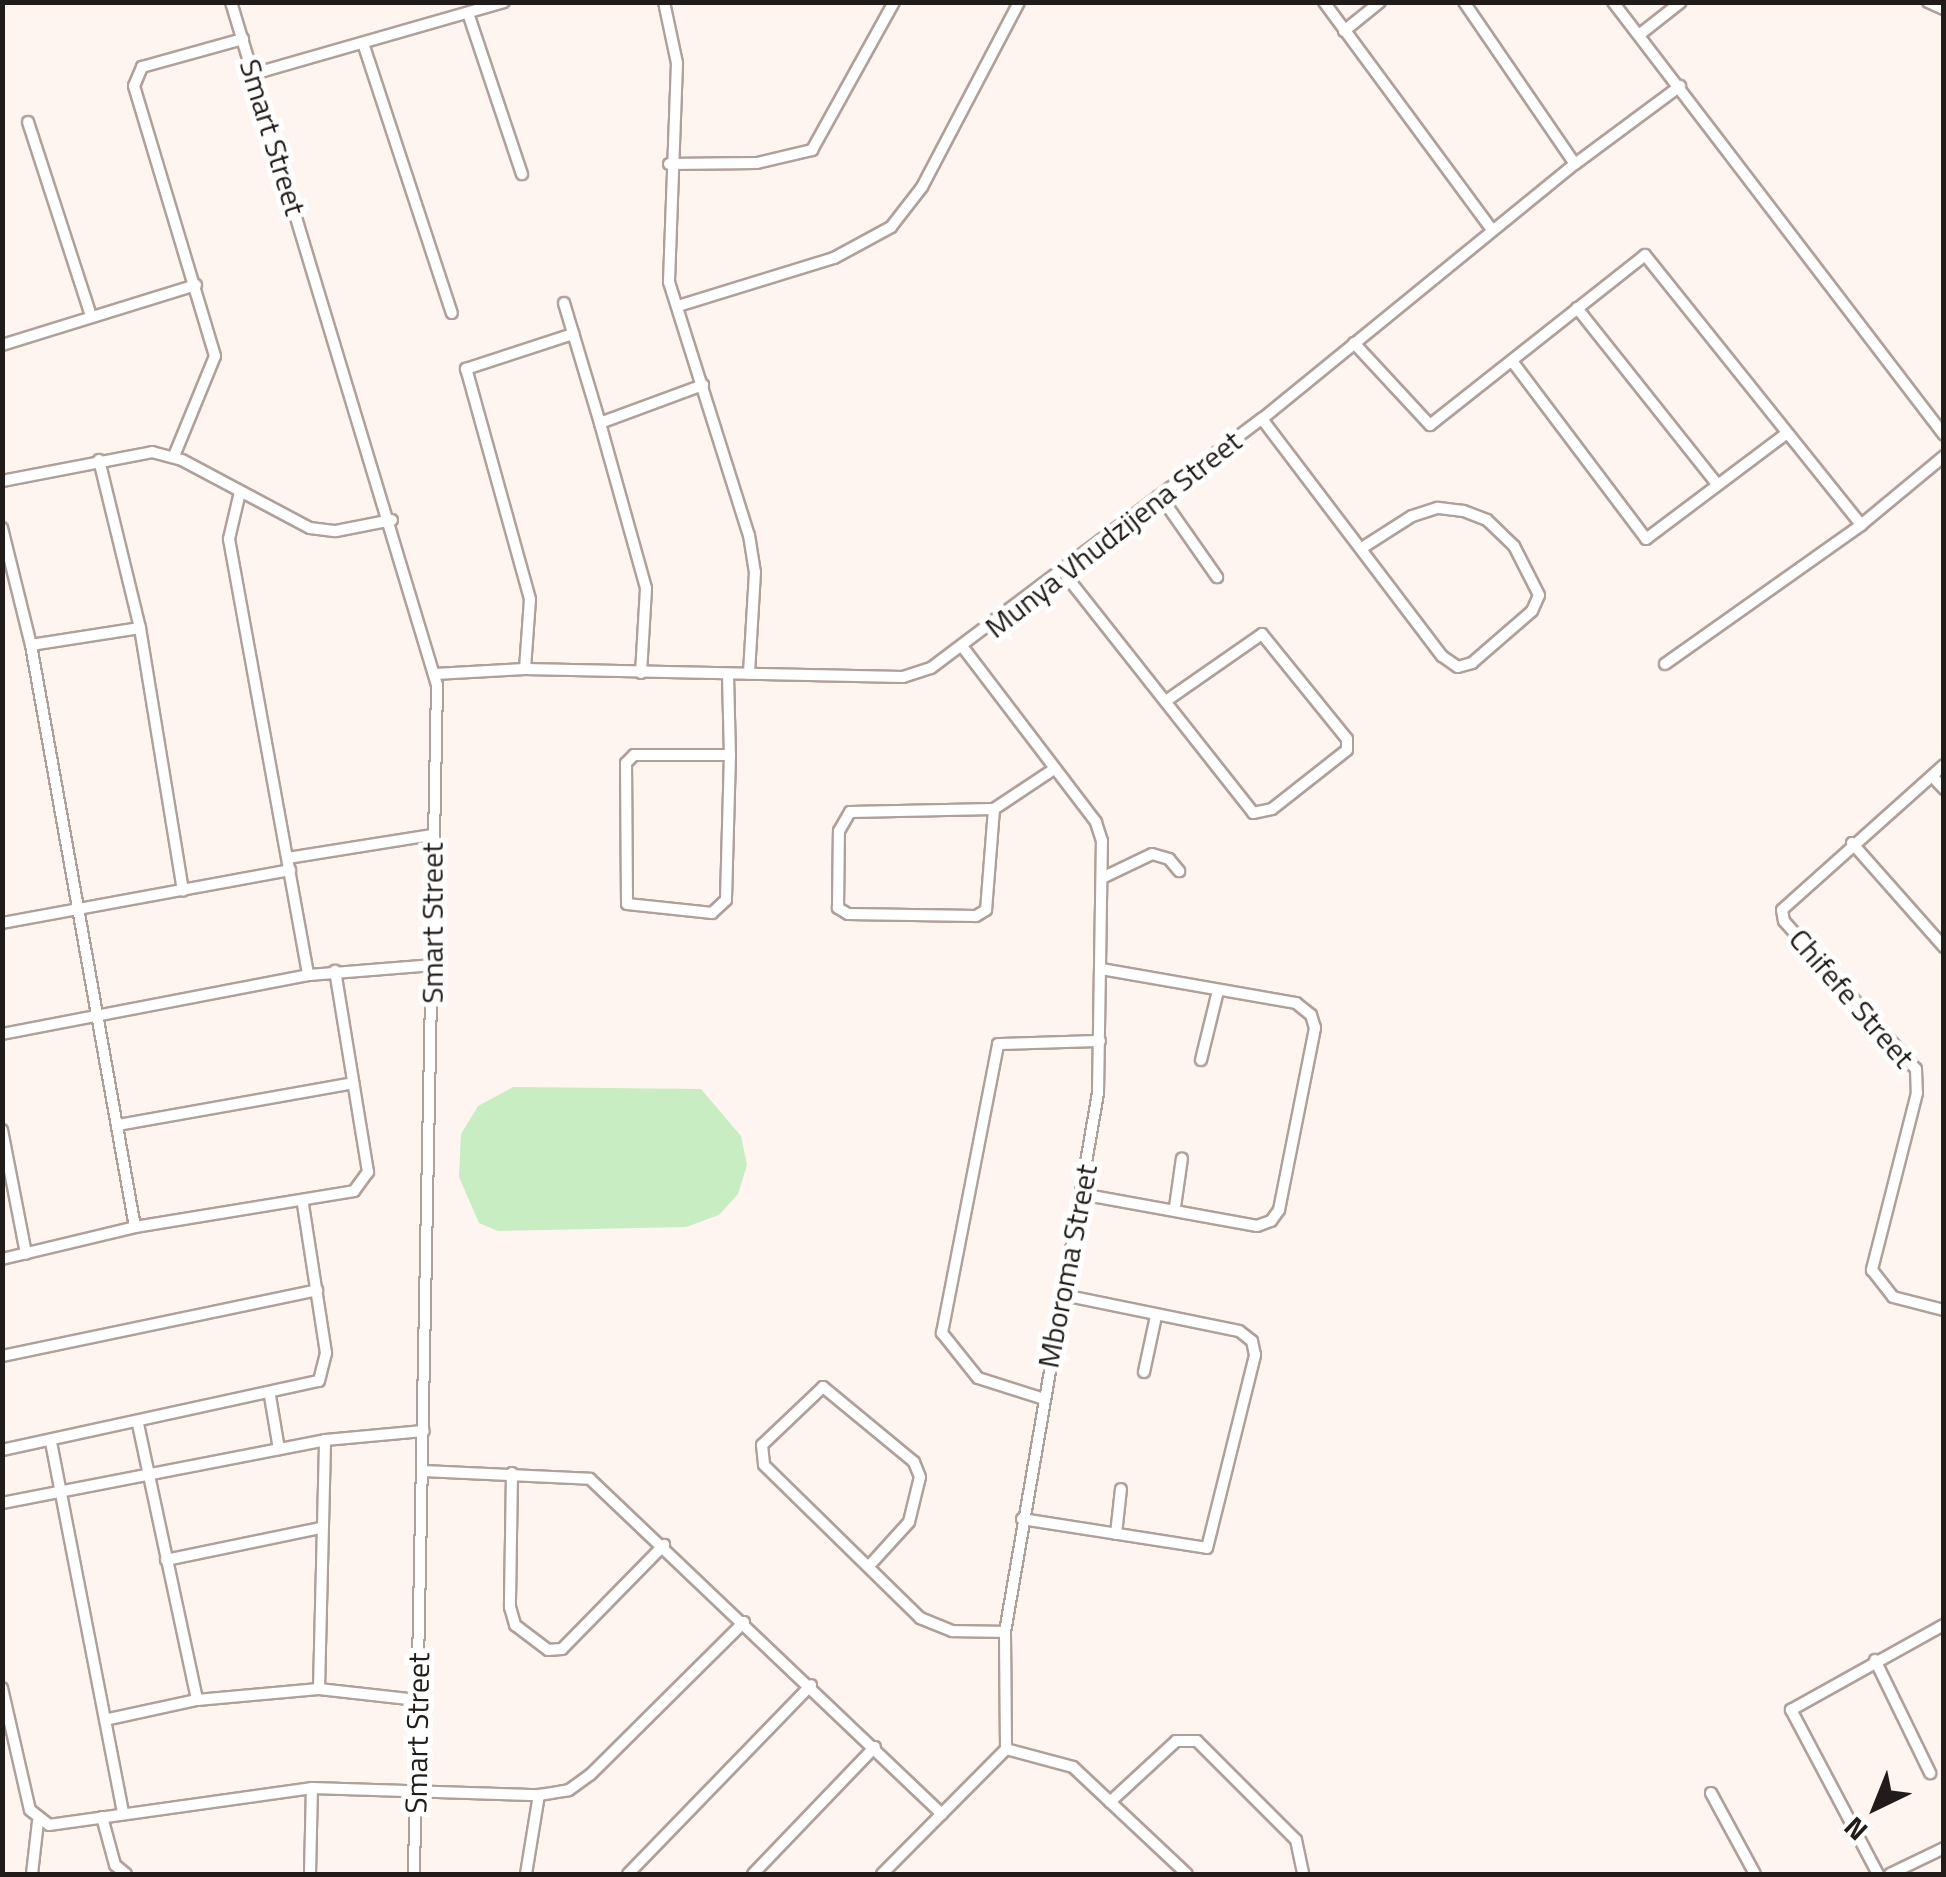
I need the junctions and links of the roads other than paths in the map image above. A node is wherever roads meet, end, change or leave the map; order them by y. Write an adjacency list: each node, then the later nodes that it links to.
1 (231, 2): 16 (street, Smart Street)
2 (504, 2): 13 (street)
3 (664, 2): 21 (street)
4 (894, 2): 21 (street)
5 (1019, 2): 27 (street)
6 (1324, 2): 14 (street)
7 (1380, 2): 14 (street)
8 (1464, 2): 22 (street)
9 (1613, 2): 15 (street)
10 (1681, 2): 15 (street)
11 (1928, 2): 12 (street)
12 (1944, 8)
13 (468, 14): 17 (street); 23 (street)
14 (1344, 30): 24 (street)
15 (1639, 35): 19 (street)
16 (243, 39): 18 (street, Smart Street); 25 (street)
17 (364, 46): 18 (street); 29 (street)
18 (253, 74): 47 (street, Smart Street)
19 (1680, 86): 22 (street, Munya Vhudzijena Street); 39 (street)
20 (28, 122): 30 (street)
21 (669, 164): 27 (street)
22 (1575, 164): 24 (street, Munya Vhudzijena Street)
23 (522, 174)
24 (1492, 230): 33 (street, Munya Vhudzijena Street)
25 (196, 285): 30 (street); 40 (street)
26 (564, 303): 31 (street)
27 (678, 306): 35 (street)
28 (1578, 308): 34 (street); 38 (street); 44 (street)
29 (452, 313)
30 (91, 316): 32 (street)
31 (572, 334): 37 (street); 57 (street)
32 (3, 342)
33 (1354, 344): 34 (street); 36 (street, Munya Vhudzijena Street)
34 (1512, 360): 44 (street)
35 (703, 385): 37 (street); 61 (street)
36 (1262, 419): 46 (street, Munya Vhudzijena Street); 50 (street)
37 (600, 423): 58 (street)
38 (1787, 433): 44 (street); 48 (street)
39 (1944, 435)
40 (174, 456): 42 (street); 45 (street)
41 (1944, 456): 48 (street)
42 (99, 460): 43 (street); 53 (street)
43 (2, 481)
44 (1718, 485)
45 (240, 492): 47 (street); 71 (street)
46 (1161, 497): 51 (street, Munya Vhudzijena Street); 52 (street)
47 (392, 520): 59 (street, Smart Street)
48 (1861, 525): 56 (street)
49 (2, 528): 54 (street)
50 (1362, 548): 50 (street)
51 (1064, 572): 55 (street, Munya Vhudzijena Street); 62 (street)
52 (1217, 577)
53 (140, 628): 54 (street); 74 (street)
54 (31, 645): 75 (street)
55 (964, 649): 61 (street, Munya Vhudzijena Street); 65 (street, Mboroma Street)
56 (1665, 664)
57 (525, 670): 58 (street, Munya Vhudzijena Street); 59 (street, Munya Vhudzijena Street)
58 (641, 673): 60 (street, Munya Vhudzijena Street)
59 (435, 674): 69 (street, Smart Street)
60 (728, 674): 61 (street, Munya Vhudzijena Street); 63 (street)
61 (749, 674)
62 (1166, 700): 62 (street)
63 (730, 755): 63 (street)
64 (1944, 765): 66 (street, Chifefe Street)
65 (1054, 768): 68 (street); 73 (street, Mboroma Street)
66 (1932, 776): 67 (street); 70 (street, Chifefe Street)
67 (1944, 789)
68 (994, 809): 68 (street)
69 (432, 835): 71 (street); 78 (street, Smart Street)
70 (1852, 844): 77 (street); 99 (street, Chifefe Street)
71 (289, 864): 74 (street); 81 (street)
72 (1179, 871): 73 (street)
73 (1102, 878): 79 (street, Mboroma Street)
74 (183, 891): 75 (street)
75 (74, 912): 76 (street); 83 (street)
76 (2, 923)
77 (1944, 948)
78 (432, 965): 80 (street); 106 (street, Smart Street)
79 (1102, 969): 82 (street); 85 (street, Mboroma Street)
80 (335, 971): 81 (street); 87 (street)
81 (308, 975): 83 (street)
82 (1218, 991): 86 (street); 93 (street)
83 (95, 1017): 84 (street); 88 (street)
84 (2, 1034)
85 (1100, 1042): 91 (street, Mboroma Street); 104 (street)
86 (1201, 1060)
87 (353, 1083): 88 (street); 92 (street)
88 (118, 1125): 94 (street)
89 (2, 1130): 95 (street)
90 (1182, 1158): 93 (street)
91 (1081, 1194): 93 (street); 98 (street, Mboroma Street)
92 (304, 1204): 94 (street); 97 (street)
93 (1175, 1207)
94 (135, 1227): 95 (street)
95 (26, 1254): 96 (street)
96 (2, 1259)
97 (316, 1290): 101 (street); 103 (street)
98 (1063, 1295): 100 (street); 104 (street, Mboroma Street)
99 (1944, 1310)
100 (1156, 1316): 102 (street); 119 (street)
101 (2, 1356)
102 (1144, 1372)
103 (270, 1396): 105 (street); 109 (street)
104 (1041, 1398): 117 (street, Mboroma Street)
105 (138, 1424): 108 (street); 113 (street)
106 (424, 1430): 107 (street); 111 (street, Smart Street)
107 (325, 1440): 109 (street); 118 (street)
108 (51, 1442): 110 (street); 114 (street)
109 (279, 1449): 113 (street)
110 (2, 1450)
111 (423, 1471): 112 (street); 131 (street, Smart Street)
112 (512, 1473): 120 (street); 120 (street)
113 (148, 1474): 114 (street); 121 (street)
114 (62, 1490): 116 (street); 132 (street)
115 (1121, 1490): 119 (street)
116 (2, 1503)
117 (1022, 1519): 119 (street); 125 (street, Mboroma Street)
118 (320, 1528): 121 (street); 129 (street)
119 (1116, 1534)
120 (664, 1544): 123 (street)
121 (166, 1560): 130 (street)
122 (870, 1566): 122 (street); 125 (street)
123 (744, 1622): 127 (street); 139 (street)
124 (1944, 1625): 126 (street)
125 (1004, 1632): 134 (street, Mboroma Street)
126 (1875, 1660): 135 (street); 157 (street)
127 (811, 1685): 133 (street); 151 (street)
128 (2, 1688): 144 (street)
129 (318, 1690): 130 (street); 131 (street)
130 (197, 1700): 132 (street)
131 (417, 1700): 137 (street, Smart Street)
132 (109, 1719): 141 (street)
133 (875, 1747): 142 (street); 152 (street)
134 (1006, 1750): 140 (street); 142 (street)
135 (1930, 1773)
136 (312, 1788): 137 (street); 141 (street); 148 (street)
137 (418, 1788): 139 (street); 149 (street, Smart Street)
138 (1711, 1793): 156 (street)
139 (539, 1796): 150 (street)
140 (1110, 1802): 154 (street); 155 (street)
141 (123, 1812): 143 (street)
142 (942, 1814): 153 (street)
143 (102, 1817): 144 (street); 147 (street)
144 (38, 1821): 146 (street)
145 (1944, 1848): 158 (street)
146 (32, 1874)
147 (126, 1874)
148 (310, 1874)
149 (414, 1874)
150 (526, 1874)
151 (628, 1874)
152 (753, 1874)
153 (882, 1874)
154 (1187, 1874)
155 (1303, 1874)
156 (1755, 1874)
157 (1878, 1874)
158 (1890, 1874)

